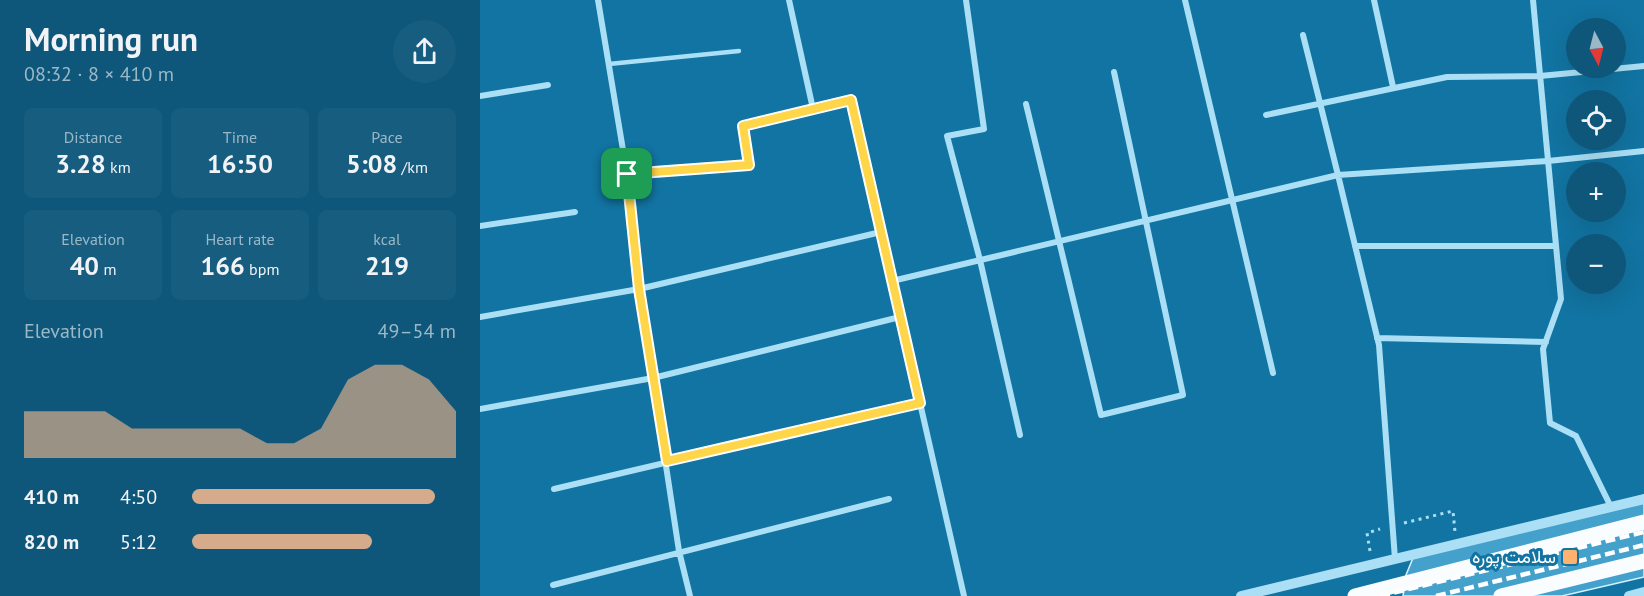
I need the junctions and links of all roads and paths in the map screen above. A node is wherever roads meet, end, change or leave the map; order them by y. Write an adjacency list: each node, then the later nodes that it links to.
1 (598, 0): 9 (street)
2 (789, 0): 18 (street)
3 (966, 0): 32 (street)
4 (1185, 0): 24 (street)
5 (1374, 0): 14 (street)
6 (1533, 0): 12 (street)
7 (1303, 35): 16 (street)
8 (739, 51): 9 (lane)
9 (609, 64): 22 (street)
10 (1644, 66): 12 (street)
11 (1114, 72): 26 (street)
12 (1540, 76): 14 (street); 21 (street)
13 (548, 85): 15 (street)
14 (1393, 87): 16 (street)
15 (480, 96)
16 (1320, 102): 19 (street); 23 (street)
17 (1026, 104): 29 (street)
18 (813, 109): 22 (street); 28 (street)
19 (1266, 115)
20 (1644, 151): 21 (street)
21 (1548, 161): 23 (street); 31 (street)
22 (627, 174): 34 (street)
23 (1338, 175): 24 (street); 30 (street)
24 (1232, 200): 26 (street); 39 (street)
25 (575, 212): 27 (street)
26 (1146, 221): 29 (street); 29 (street)
27 (480, 226)
28 (881, 232): 33 (street); 34 (street)
29 (1060, 241): 32 (street)
30 (1355, 246): 31 (street); 37 (street)
31 (1556, 246): 38 (street)
32 (980, 260): 33 (street); 43 (street)
33 (892, 281): 36 (street)
34 (639, 289): 35 (street); 40 (street)
35 (480, 317)
36 (900, 317): 40 (street); 41 (street)
37 (1377, 338): 38 (street); 55 (street)
38 (1546, 342): 48 (street)
39 (1273, 373)
40 (653, 378): 42 (street); 44 (street)
41 (920, 403): 44 (street); 60 (street)
42 (480, 409)
43 (1020, 435)
44 (667, 461): 45 (street); 54 (street)
45 (555, 489)
46 (889, 499): 54 (street)
47 (1644, 499): 48 (street)
48 (1611, 507): 55 (street)
49 (1644, 522): 62 (main road)
50 (1399, 525): 53 (path)
51 (1389, 527): 52 (path)
52 (1367, 533)
53 (1457, 542)
54 (679, 551): 57 (street); 59 (street)
55 (1395, 560): 61 (street)
56 (1644, 561): 63 (main road)
57 (553, 585)
58 (1644, 592): 64 (street)
59 (690, 596)
60 (964, 596)
61 (1241, 596)
62 (1355, 596)
63 (1501, 596)
64 (1629, 596)

